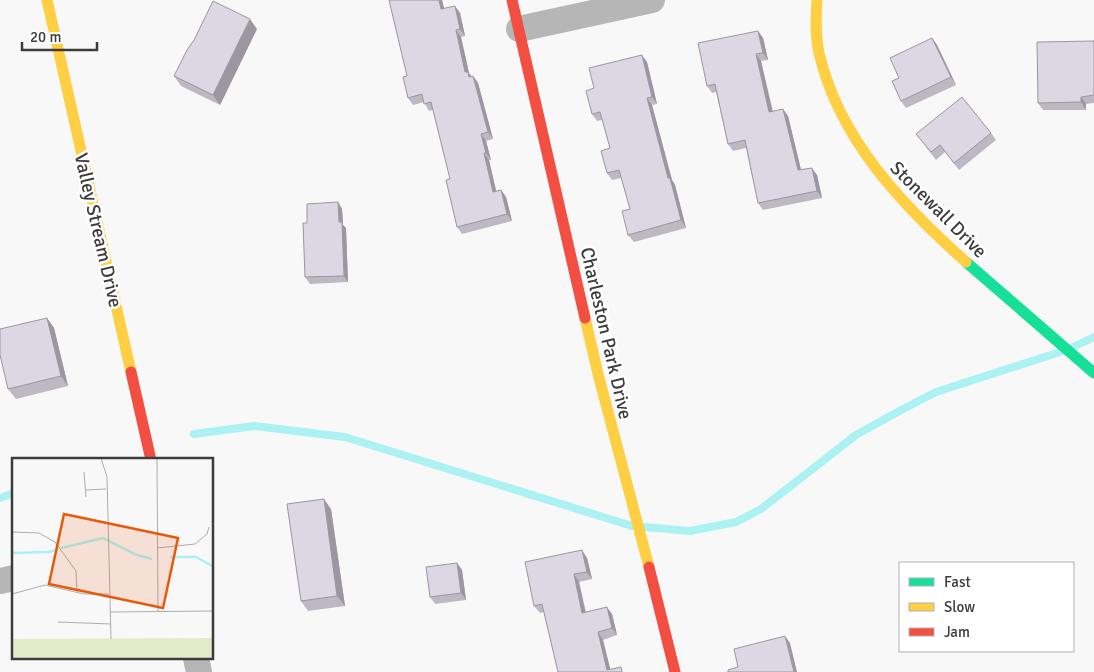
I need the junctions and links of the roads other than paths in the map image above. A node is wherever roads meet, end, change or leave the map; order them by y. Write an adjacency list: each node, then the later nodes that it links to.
1 (47, 0): 7 (street, Valley Stream Drive)
2 (512, 0): 5 (street, Charleston Park Drive)
3 (652, 0): 5 (street)
4 (817, 0): 6 (street, Stonewall Drive)
5 (519, 29): 8 (street, Charleston Park Drive)
6 (1090, 369)
7 (151, 458)
8 (675, 672)

